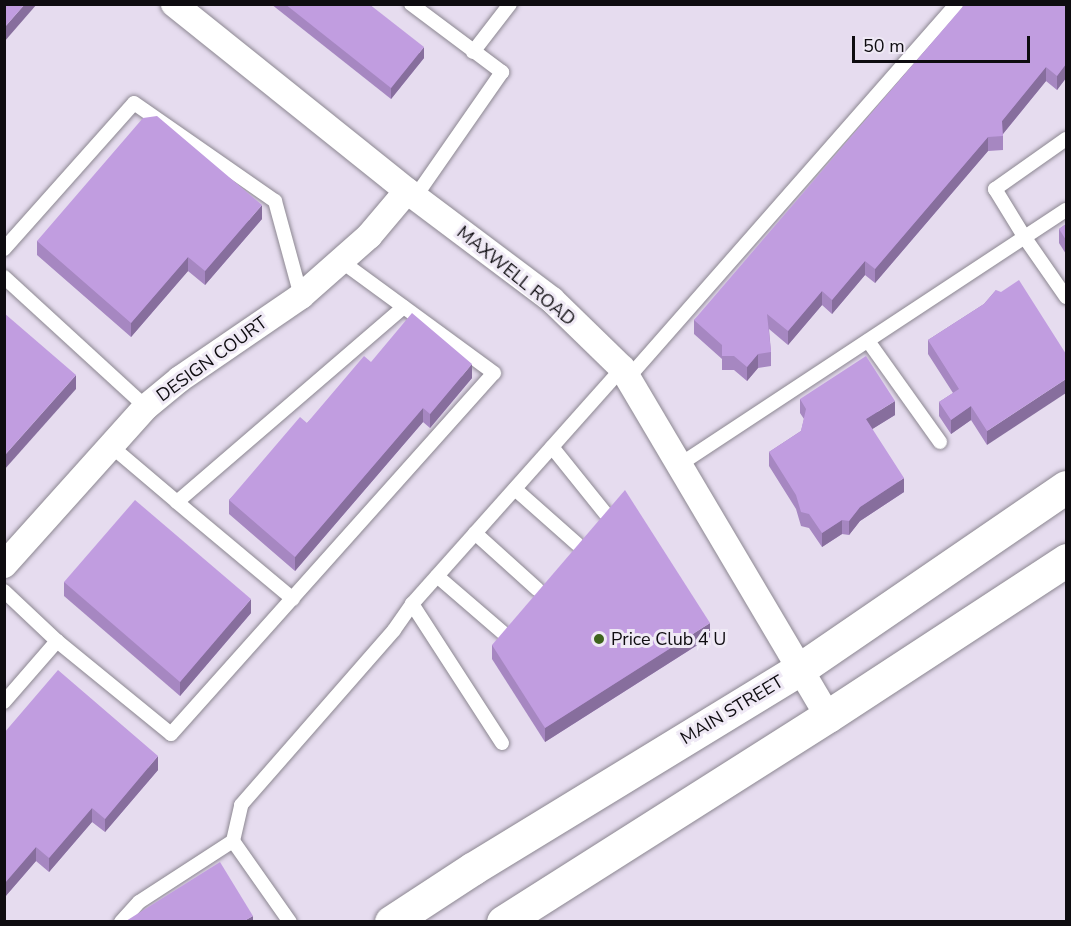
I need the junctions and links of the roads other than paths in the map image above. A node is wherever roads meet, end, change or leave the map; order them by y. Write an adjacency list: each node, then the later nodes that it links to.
1 (174, 4): 7 (street, MAXWELL ROAD)
2 (411, 4): 5 (lane)
3 (510, 4): 5 (lane)
4 (956, 4): 17 (lane)
5 (473, 52): 7 (lane)
6 (1066, 139): 9 (lane)
7 (411, 194): 11 (street, DESIGN COURT); 17 (street, MAXWELL ROAD)
8 (1066, 210): 9 (lane)
9 (1025, 238): 14 (lane); 16 (lane)
10 (4, 249): 13 (lane)
11 (341, 261): 13 (street, DESIGN COURT); 15 (lane)
12 (4, 277): 18 (lane)
13 (301, 296): 18 (street, DESIGN COURT)
14 (1066, 297)
15 (404, 307): 25 (lane); 34 (lane)
16 (868, 341): 19 (lane); 22 (lane)
17 (625, 373): 21 (lane); 22 (street, MAXWELL ROAD)
18 (146, 407): 20 (street, DESIGN COURT)
19 (940, 442)
20 (111, 446): 25 (lane); 30 (street, DESIGN COURT)
21 (552, 447): 24 (lane); 26 (lane)
22 (680, 465): 38 (street, MAXWELL ROAD)
23 (1066, 487): 38 (main road, MAIN STREET)
24 (515, 489): 27 (lane); 28 (lane)
25 (177, 502): 34 (lane)
26 (605, 513)
27 (475, 533): 31 (lane); 32 (lane)
28 (577, 544)
29 (1066, 560): 40 (main road)
30 (4, 565)
31 (438, 576): 35 (lane); 36 (lane)
32 (537, 589)
33 (4, 591): 37 (lane)
34 (292, 598): 37 (lane)
35 (412, 604): 41 (lane); 42 (lane)
36 (502, 632)
37 (57, 641): 39 (lane)
38 (800, 669): 40 (street, MAXWELL ROAD); 45 (main road, MAIN STREET)
39 (4, 702)
40 (828, 716): 46 (main road)
41 (502, 743)
42 (233, 841): 43 (lane); 44 (lane)
43 (121, 921)
44 (290, 921)
45 (391, 921)
46 (503, 921)

